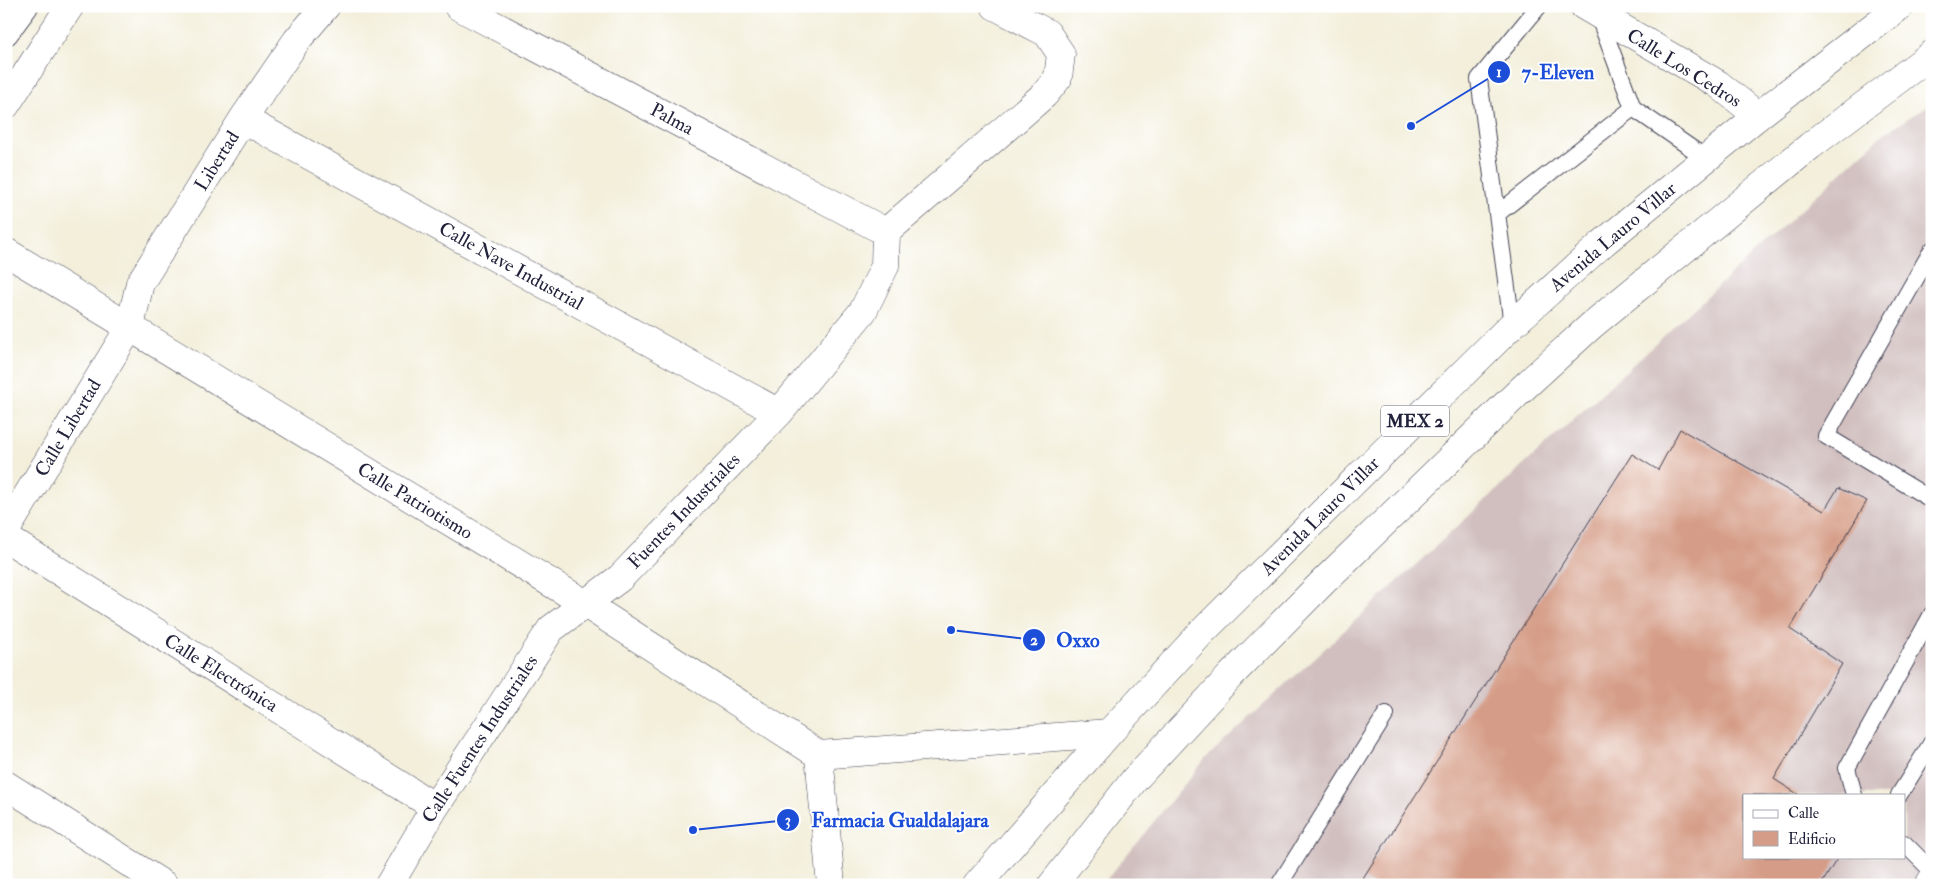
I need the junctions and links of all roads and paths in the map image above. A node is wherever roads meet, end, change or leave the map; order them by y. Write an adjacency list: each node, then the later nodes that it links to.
1 (26, 6): 9 (street)
2 (70, 6): 11 (street)
3 (326, 6): 14 (street, Libertad)
4 (458, 6): 17 (street, Palma)
5 (995, 6): 17 (street)
6 (1539, 6): 16 (lane)
7 (1900, 6): 13 (street, Avenida Lauro Villar / MEX 2)
8 (1591, 10): 12 (lane); 13 (street, Calle Los Cedros)
9 (6, 33)
10 (1932, 54): 43 (street, MEX 2)
11 (6, 105)
12 (1633, 108): 15 (lane); 16 (lane)
13 (1758, 116): 15 (street, Avenida Lauro Villar / MEX 2)
14 (243, 119): 21 (street, Libertad); 22 (street, Calle Nave Industrial)
15 (1706, 159): 20 (street, Avenida Lauro Villar / MEX 2)
16 (1497, 214): 20 (lane)
17 (886, 232): 22 (street, Fuentes Industriales)
18 (1932, 250): 23 (lane)
19 (6, 252): 21 (street, Calle Patriotismo)
20 (1512, 325): 29 (street, Avenida Lauro Villar / MEX 2)
21 (130, 327): 24 (street, Calle Libertad); 26 (street, Calle Patriotismo)
22 (779, 413): 26 (street, Fuentes Industriales)
23 (1932, 500)
24 (6, 530)
25 (6, 538): 35 (street, Calle Electrónica)
26 (584, 603): 31 (street, Calle Patriotismo); 35 (street, Calle Fuentes Industriales)
27 (1932, 614): 33 (lane)
28 (1386, 714): 44 (lane)
29 (1109, 733): 31 (street); 42 (street, Avenida Lauro Villar / MEX 2)
30 (1932, 742): 34 (lane)
31 (819, 755): 41 (street)
32 (6, 785): 39 (street)
33 (1854, 794)
34 (1900, 794)
35 (435, 807): 40 (street, Calle Fuentes Industriales)
36 (1906, 845): 37 (lane)
37 (1932, 871)
38 (1932, 880): 45 (street)
39 (164, 885)
40 (389, 885)
41 (831, 885)
42 (976, 885)
43 (1052, 885)
44 (1279, 885)
45 (1929, 885)

